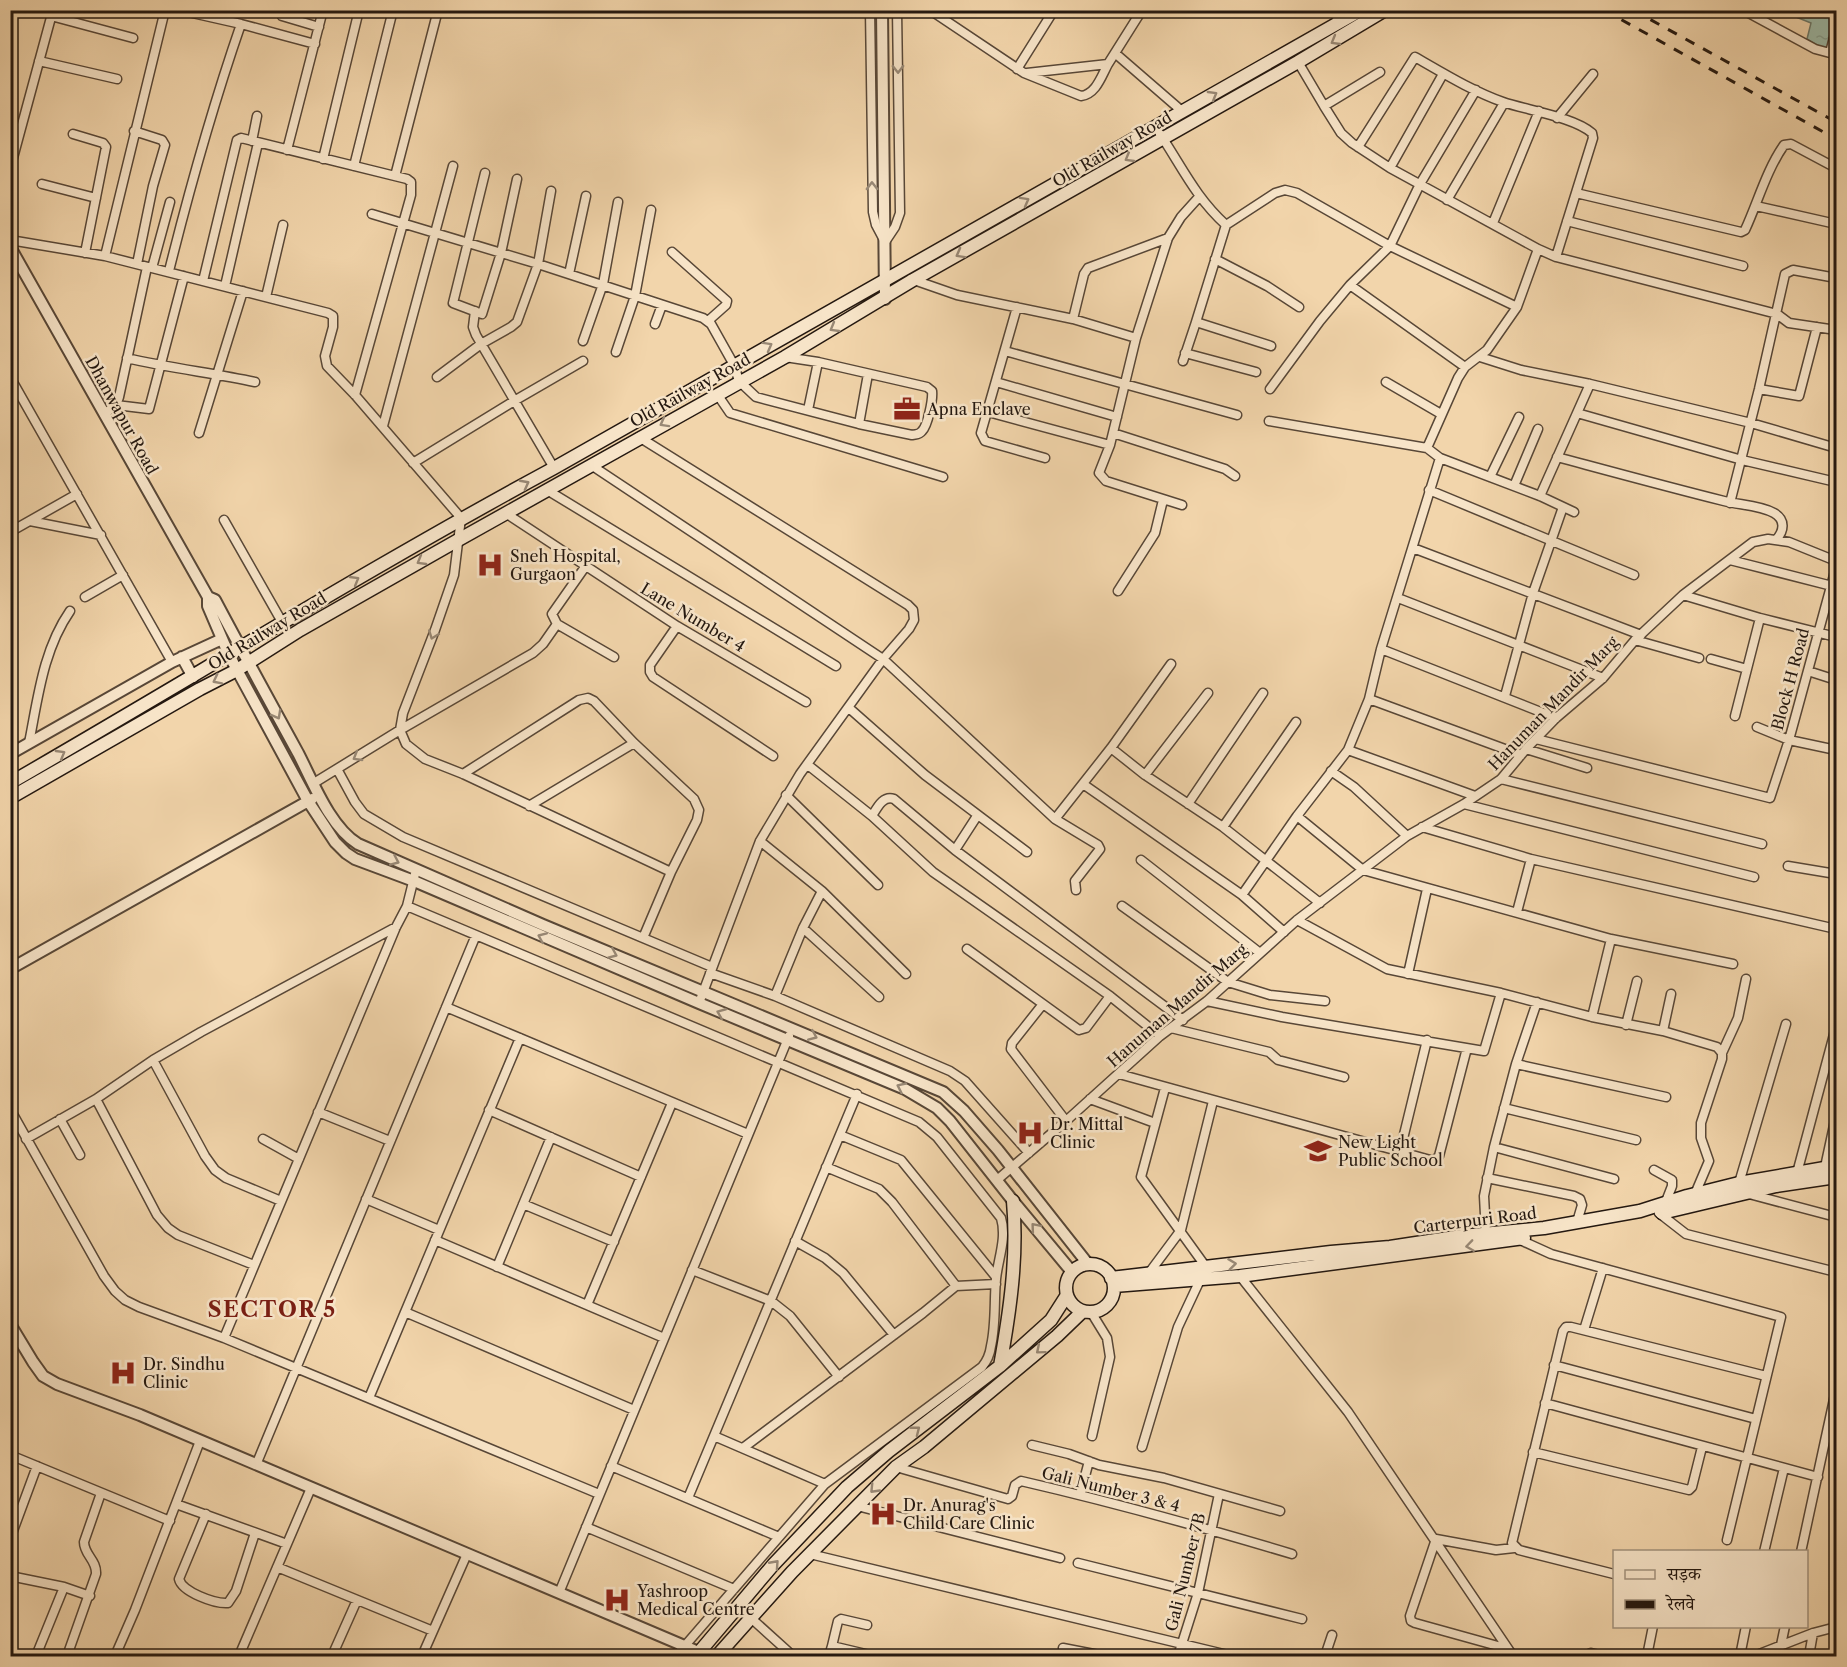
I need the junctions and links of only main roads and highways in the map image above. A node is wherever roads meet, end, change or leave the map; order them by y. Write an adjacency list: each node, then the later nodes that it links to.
1 (1361, 10): 3 (main road, Old Railway Road, one-way to 1)
2 (1385, 10): 4 (main road, Old Railway Road, one-way to 4)
3 (10, 783)
4 (10, 798)
5 (1831, 1167): 7 (main road, Carterpuri Road)
6 (1836, 1177): 7 (main road, Carterpuri Road)
7 (1797, 1178): 8 (main road, Carterpuri Road)
8 (1737, 1187): 10 (main road, Carterpuri Road); 10 (main road, Carterpuri Road)
9 (1013, 1201): 14 (main road)
10 (1662, 1209): 11 (main road, Carterpuri Road, one-way to 10); 11 (main road, Carterpuri Road, one-way to 11)
11 (1112, 1282): 12 (main road); 13 (main road)
12 (1067, 1295): 13 (main road); 14 (main road)
13 (1087, 1311): 16 (main road, one-way to 16)
14 (1000, 1366): 15 (main road, one-way to 14)
15 (701, 1655)
16 (717, 1656)

